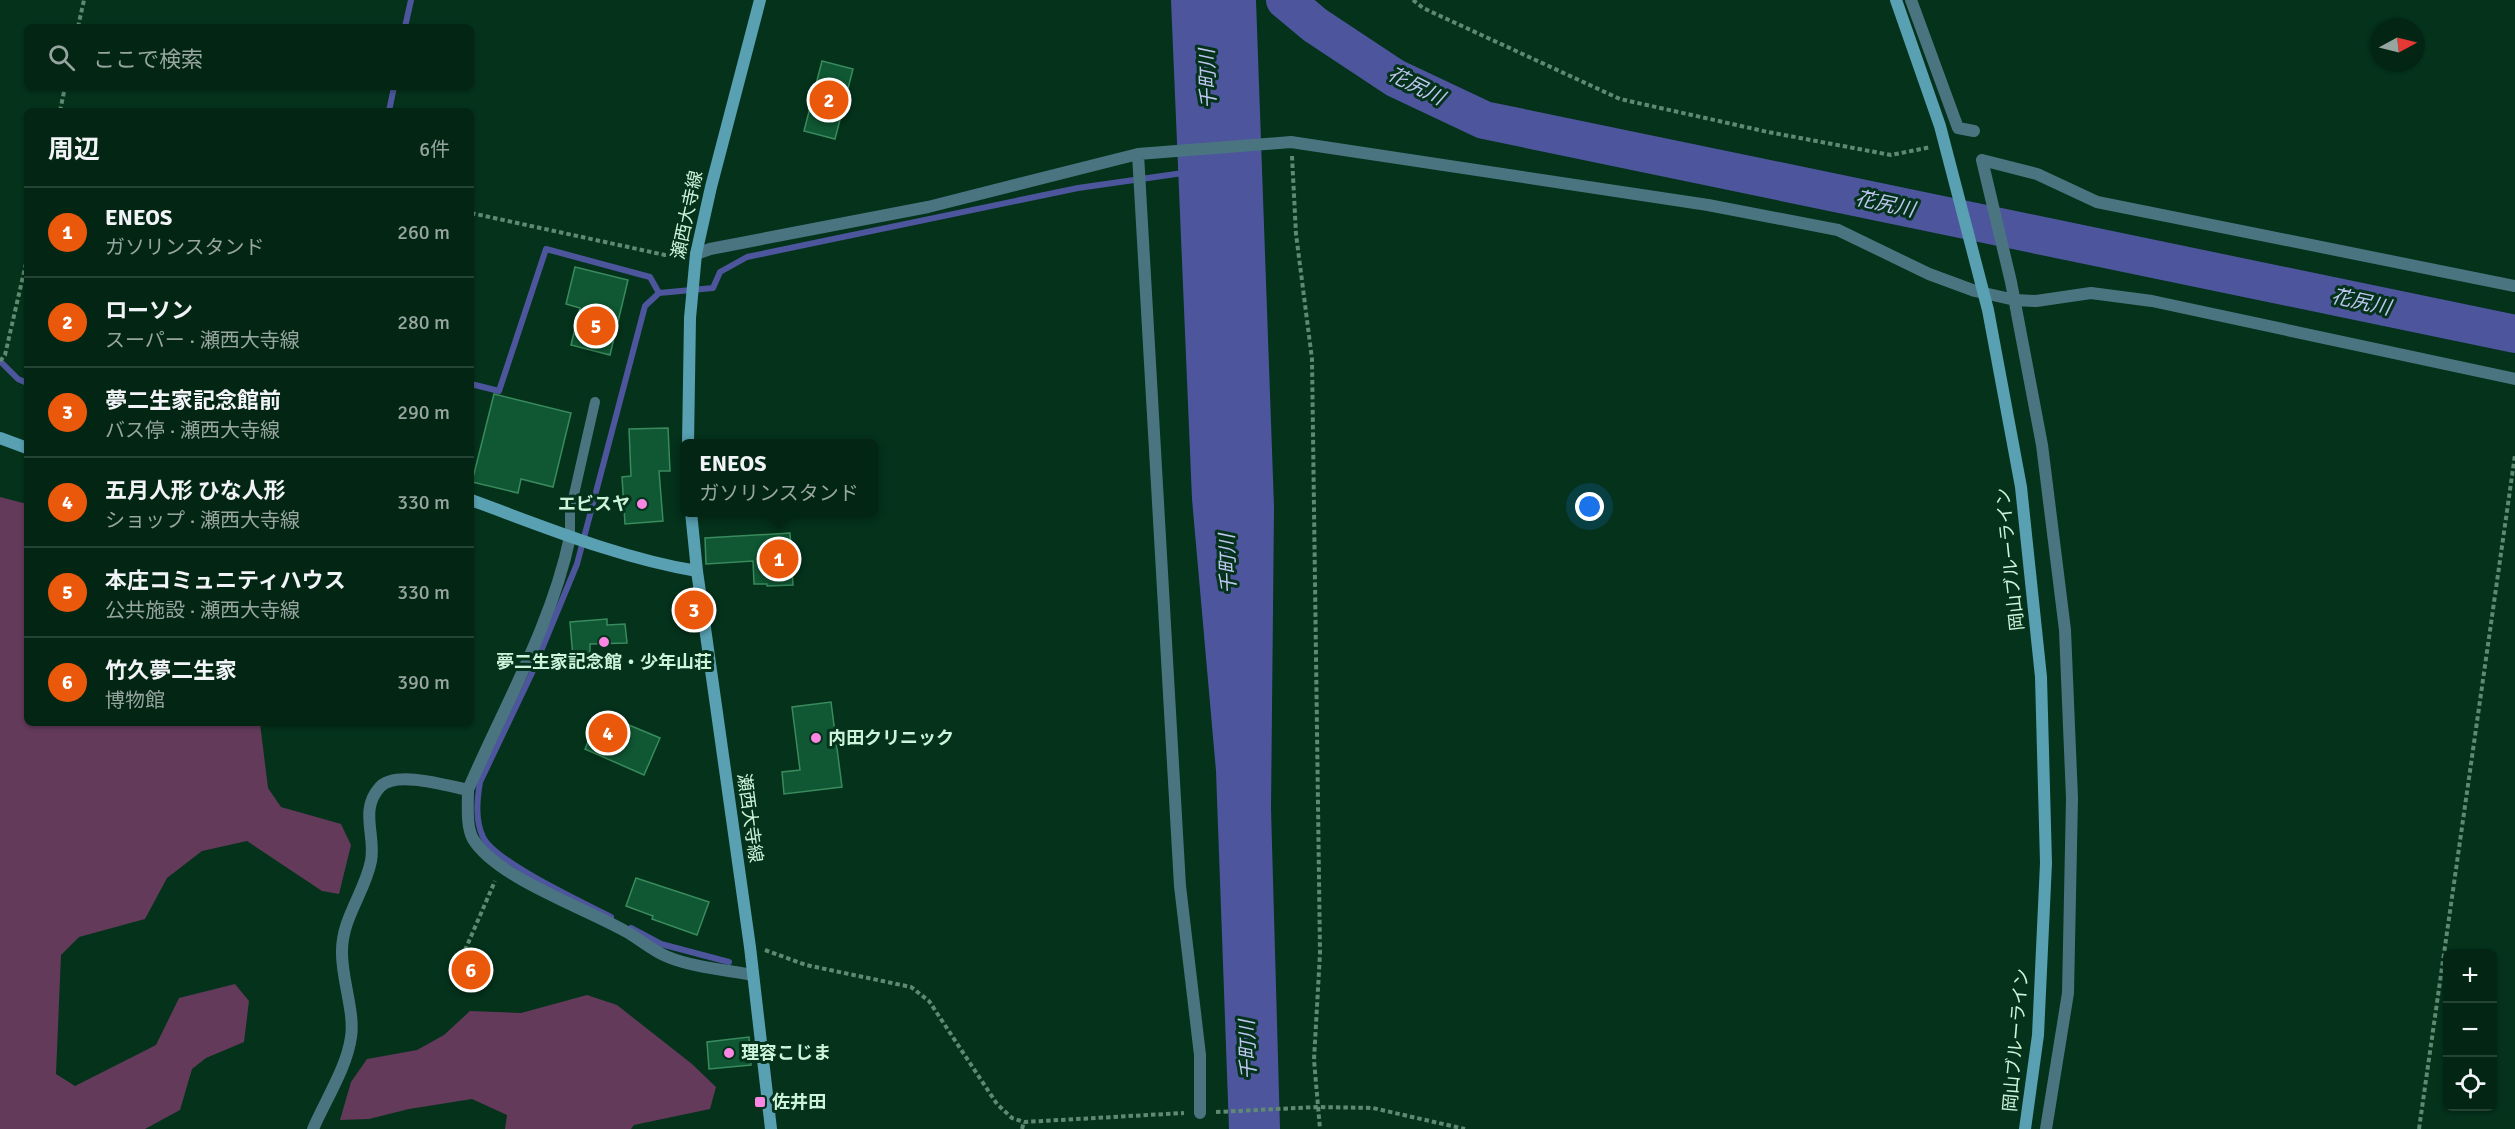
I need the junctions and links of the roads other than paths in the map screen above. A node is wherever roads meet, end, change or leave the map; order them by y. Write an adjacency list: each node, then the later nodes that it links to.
1 (760, 0): 6 (main road, 瀬西大寺線)
2 (1896, 0): 23 (main road, 岡山ブルーライン, bridge)
3 (1911, 0): 4 (street)
4 (1974, 131)
5 (1137, 154): 6 (street); 8 (street); 20 (street)
6 (696, 254): 12 (main road, 瀬西大寺線)
7 (2515, 286): 8 (street)
8 (2014, 300): 9 (street); 24 (street)
9 (2515, 379)
10 (595, 402): 16 (lane)
11 (0, 438): 13 (main road)
12 (688, 439)
13 (24, 447)
14 (474, 501): 16 (main road)
15 (691, 517): 17 (main road, 瀬西大寺線)
16 (573, 538): 17 (main road); 18 (street)
17 (697, 572): 19 (main road, 瀬西大寺線)
18 (468, 790): 19 (street); 21 (street)
19 (753, 975): 22 (main road, 瀬西大寺線)
20 (1203, 1113)
21 (313, 1129)
22 (771, 1129)
23 (2025, 1129)
24 (2046, 1129)

